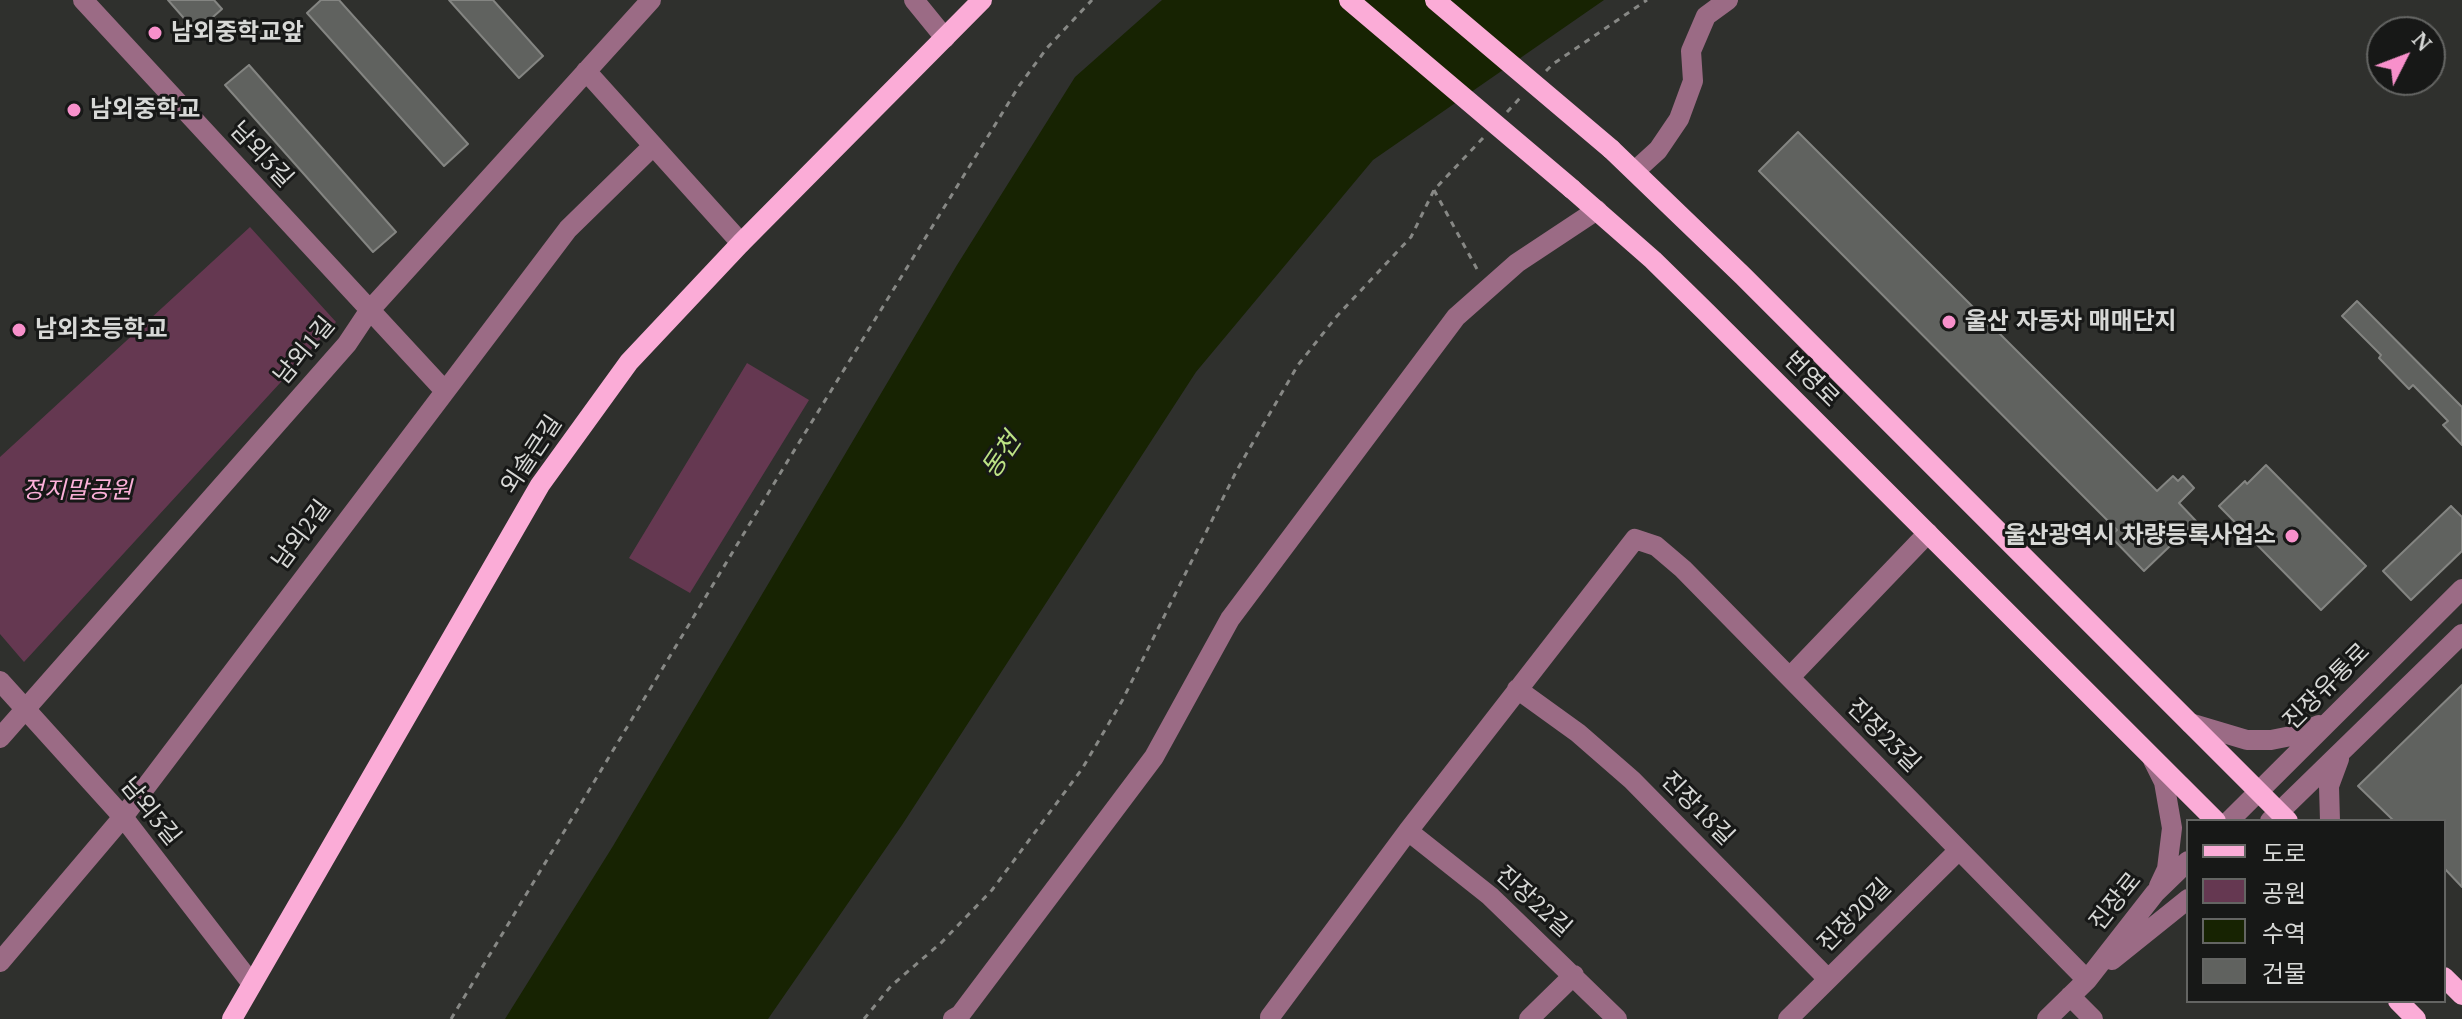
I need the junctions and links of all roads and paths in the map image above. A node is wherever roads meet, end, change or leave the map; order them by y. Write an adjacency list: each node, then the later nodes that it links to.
1 (83, 0): 16 (street, 남외3길)
2 (651, 0): 10 (street, 남외1길)
3 (914, 0): 9 (street)
4 (982, 0): 9 (main road, 외솔큰길)
5 (1092, 0): 52 (path)
6 (1349, 0): 13 (main road, 번영로, bridge)
7 (1435, 0): 12 (main road, 번영로, bridge)
8 (1728, 0): 12 (street)
9 (945, 38): 14 (main road, 외솔큰길)
10 (586, 71): 11 (street); 16 (street, 남외1길)
11 (653, 146): 14 (street); 17 (street, 남외2길)
12 (1635, 171): 26 (main road, 번영로)
13 (1597, 210): 18 (main road, 번영로); 54 (street)
14 (741, 243): 46 (main road, 외솔큰길)
15 (1482, 279): 53 (path)
16 (369, 311): 17 (street, 남외3길); 24 (street, 남외1길)
17 (444, 390): 31 (street, 남외2길)
18 (1928, 533): 21 (street); 29 (main road, 번영로)
19 (2462, 589): 25 (street, 진장유통로)
20 (2462, 634): 28 (street)
21 (1790, 677): 23 (street, 진장23길); 37 (street, 진장23길)
22 (0, 681): 24 (street, 남외3길)
23 (1517, 689): 36 (street); 43 (street, 진장18길)
24 (26, 709): 27 (street, 남외1길); 31 (street, 남외3길)
25 (2330, 720): 26 (street); 30 (street, 진장유통로)
26 (2190, 723): 30 (main road, 번영로)
27 (0, 738)
28 (2349, 744): 32 (street); 35 (street)
29 (2151, 757): 33 (main road, 번영로); 39 (street)
30 (2259, 791): 32 (main road, 번영로); 34 (street, 진장유통로)
31 (123, 817): 41 (street, 남외2길); 46 (street, 남외3길)
32 (2279, 818)
33 (2214, 819)
34 (2231, 819)
35 (2330, 819)
36 (1408, 831): 42 (street, 진장22길); 50 (street)
37 (1959, 850): 43 (street, 진장20길); 45 (street, 진장23길)
38 (2186, 863): 39 (street, 진장로)
39 (2155, 893): 45 (street, 진장로)
40 (2183, 905): 45 (street, 진장로)
41 (0, 962)
42 (1574, 975): 55 (street); 56 (street, 진장22길)
43 (1828, 979): 57 (street, 진장20길)
44 (2446, 979): 47 (main road)
45 (2087, 980): 48 (street, 진장로)
46 (252, 984): 51 (main road, 외솔큰길)
47 (2462, 995)
48 (2070, 996): 58 (street, 진장로); 59 (street)
49 (2400, 1003): 60 (main road)
50 (1270, 1017)
51 (232, 1019)
52 (451, 1019)
53 (864, 1019)
54 (953, 1019)
55 (1529, 1019)
56 (1617, 1019)
57 (1788, 1019)
58 (2047, 1019)
59 (2093, 1019)
60 (2416, 1019)

